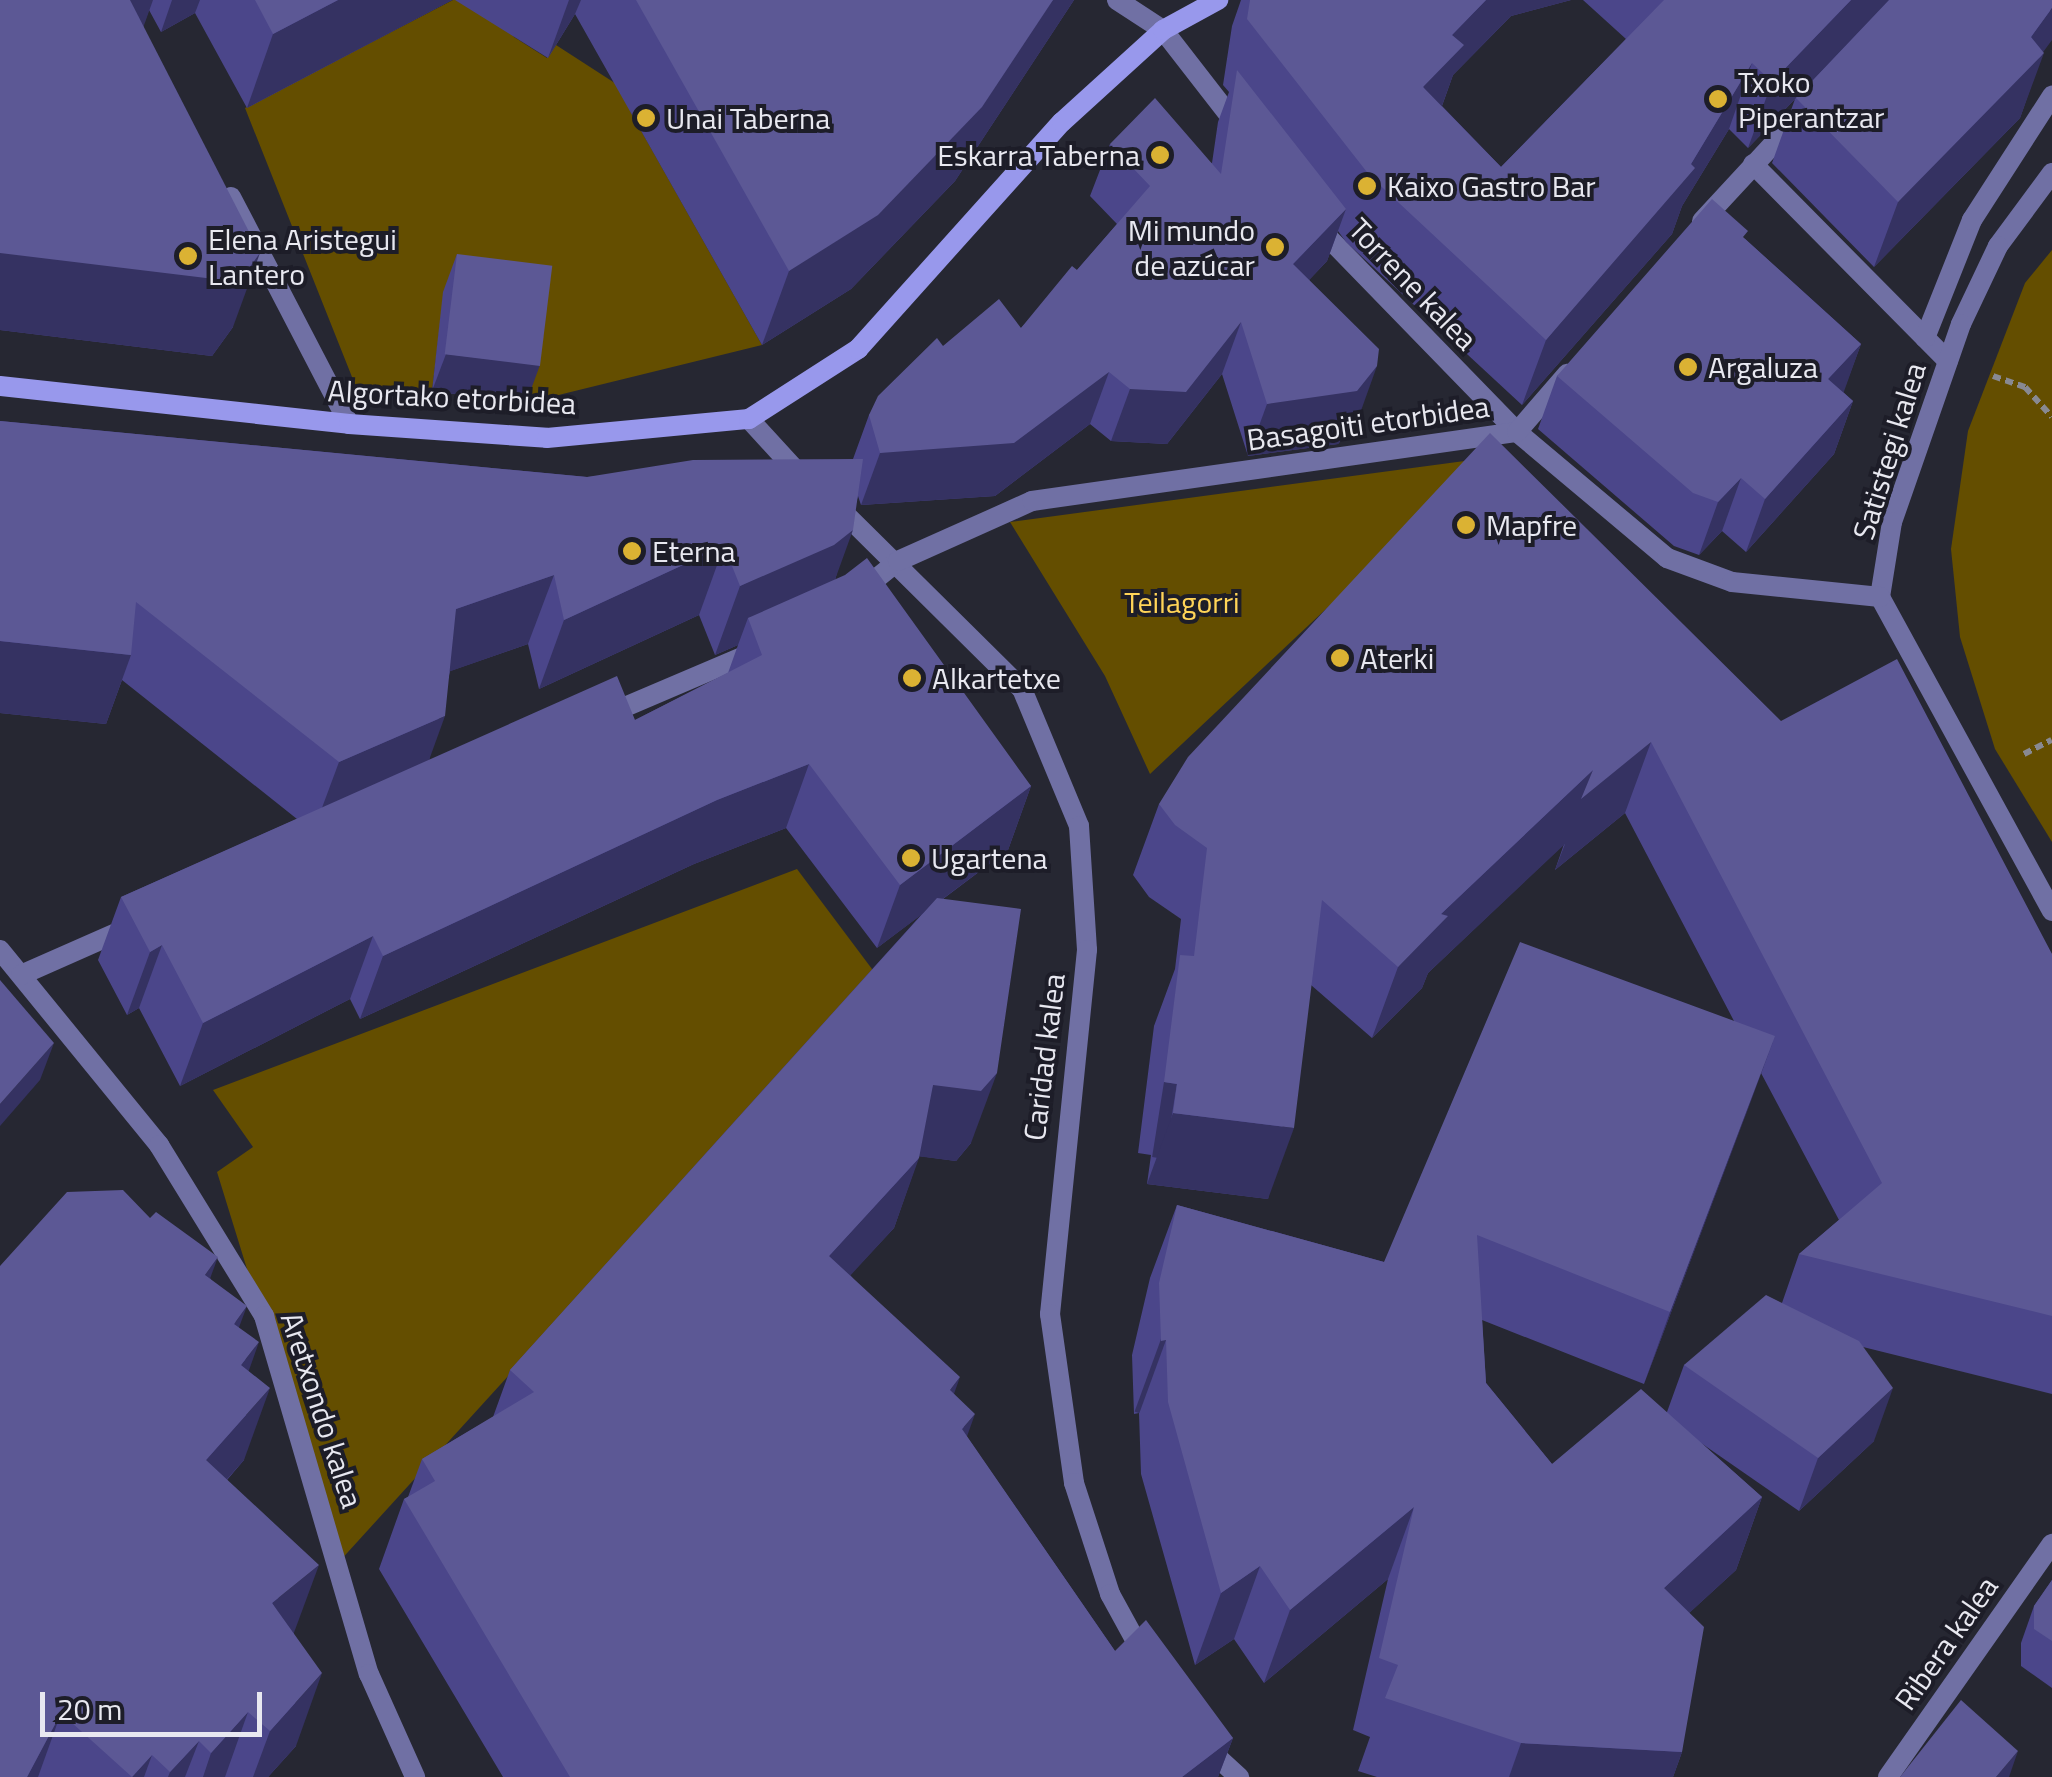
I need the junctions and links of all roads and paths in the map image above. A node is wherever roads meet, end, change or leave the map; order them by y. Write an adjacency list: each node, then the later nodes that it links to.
1 (1116, 0): 3 (street)
2 (1218, 0): 3 (street, Algortako etorbidea)
3 (1162, 30): 6 (street); 17 (street, Algortako etorbidea)
4 (1818, 96): 7 (street)
5 (2052, 96): 12 (street)
6 (1258, 153)
7 (1754, 164): 11 (street); 12 (street)
8 (2052, 172): 14 (street, Satistegi kalea)
9 (220, 177): 18 (street)
10 (1303, 209): 19 (street, Torrene kalea)
11 (1682, 243)
12 (1925, 338): 14 (street)
13 (1580, 359): 19 (street, Basagoiti etorbidea)
14 (1948, 361): 16 (path); 21 (street, Satistegi kalea)
15 (0, 386): 18 (street, Algortako etorbidea)
16 (2052, 417)
17 (750, 419): 18 (street, Algortako etorbidea); 20 (street, Caridad kalea)
18 (349, 424)
19 (1517, 432): 20 (street, Basagoiti etorbidea); 21 (street, Torrene kalea)
20 (898, 561): 22 (street, Basagoiti etorbidea); 30 (street, Caridad kalea)
21 (1880, 597): 25 (street)
22 (843, 604)
23 (780, 641): 24 (street)
24 (584, 725)
25 (2052, 911)
26 (148, 919): 28 (street)
27 (0, 950): 28 (street, Aretxondo kalea)
28 (20, 975): 33 (street, Aretxondo kalea)
29 (2052, 1544): 34 (street, Ribera kalea)
30 (1153, 1672)
31 (1192, 1729): 32 (street)
32 (1231, 1774)
33 (415, 1777)
34 (1888, 1777)

